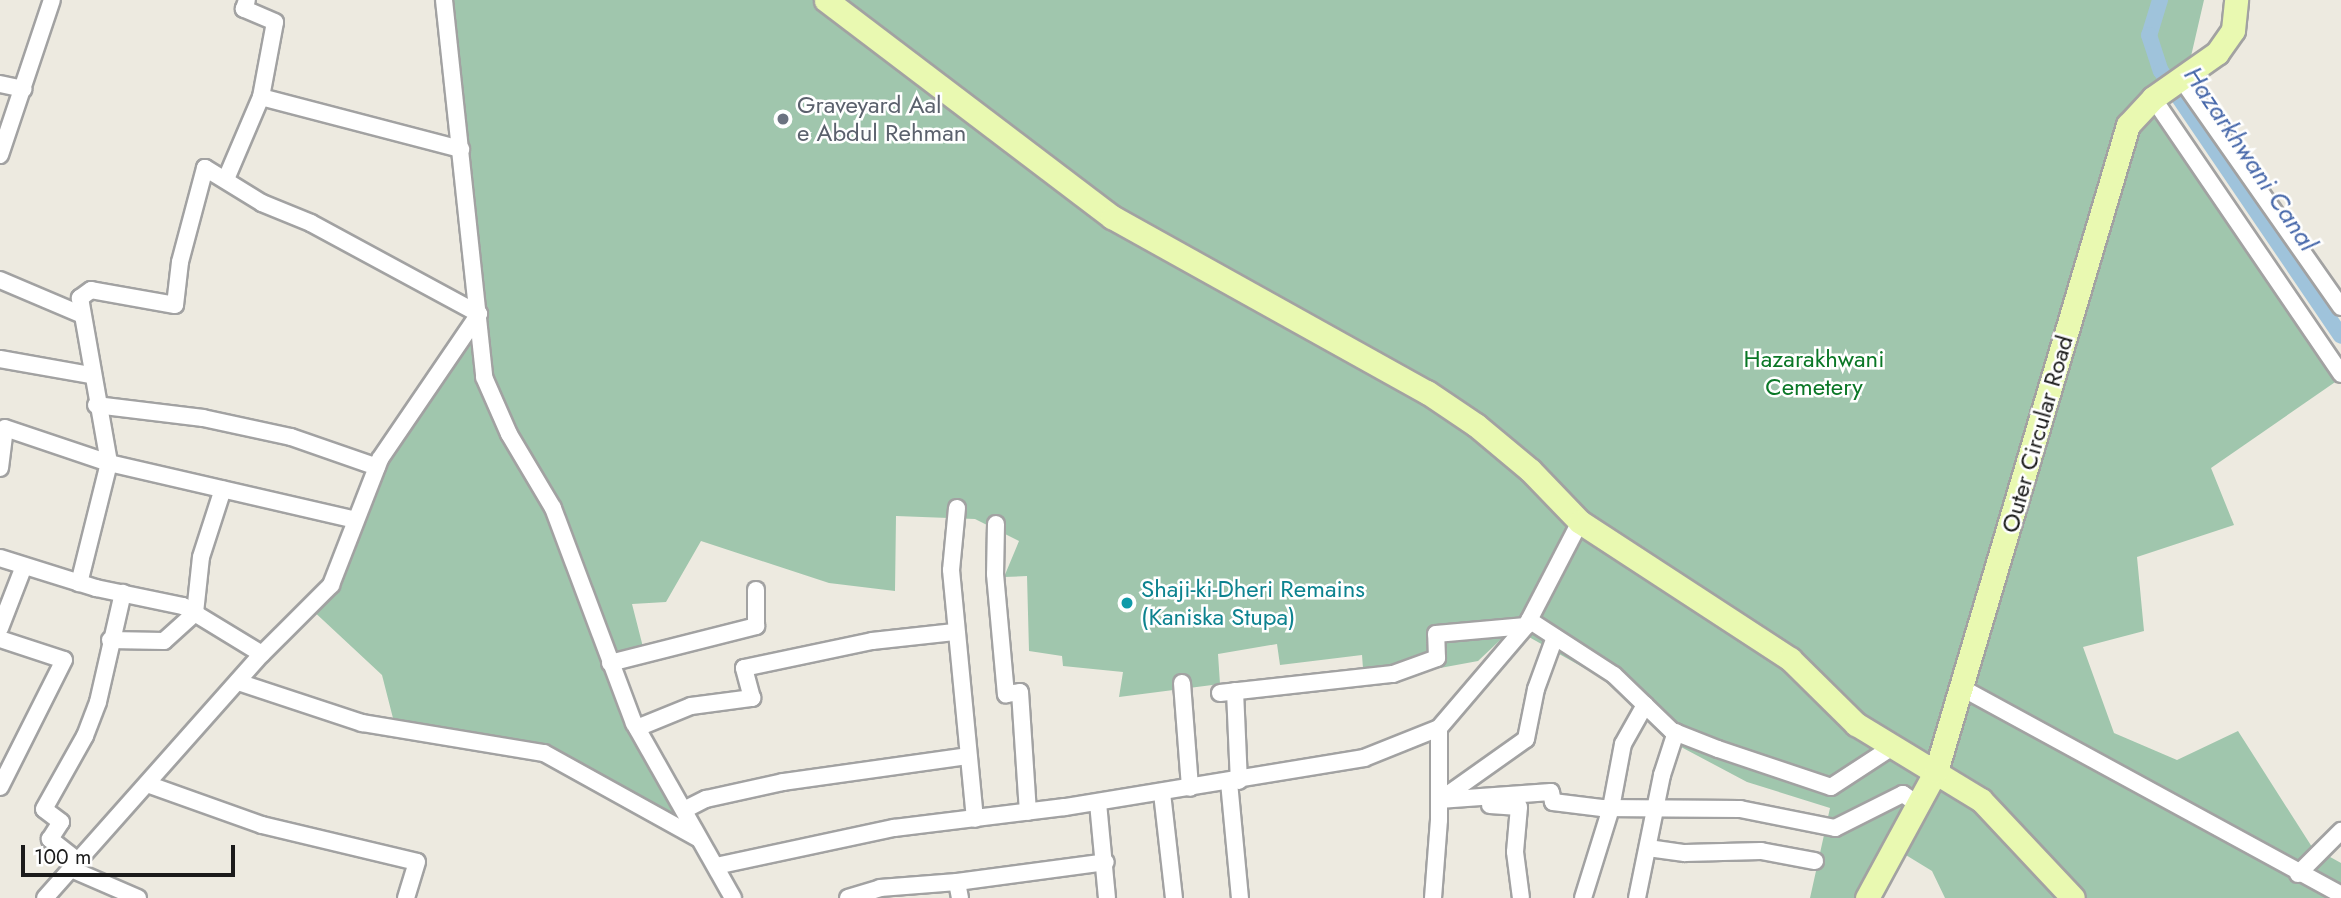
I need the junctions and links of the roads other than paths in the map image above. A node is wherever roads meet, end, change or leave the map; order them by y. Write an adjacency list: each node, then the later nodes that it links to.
1 (52, 0): 8 (street)
2 (247, 0): 9 (street)
3 (444, 0): 11 (street)
4 (826, 0): 28 (main road)
5 (2236, 0): 6 (main road, Outer Circular Road)
6 (2182, 80): 10 (main road, Outer Circular Road); 15 (street)
7 (0, 84): 8 (street)
8 (23, 89): 12 (street)
9 (261, 97): 11 (street); 13 (street)
10 (2154, 98): 19 (street); 46 (main road, Outer Circular Road)
11 (461, 149): 17 (street)
12 (0, 155)
13 (226, 179): 16 (street); 17 (street)
14 (0, 280): 16 (street)
15 (2341, 307)
16 (80, 314): 20 (street)
17 (479, 314): 23 (street); 43 (street)
18 (0, 359): 20 (street)
19 (2341, 374)
20 (90, 375): 21 (street)
21 (96, 405): 22 (street); 23 (street)
22 (109, 463): 24 (street); 25 (street); 32 (street)
23 (377, 467): 27 (street)
24 (0, 468)
25 (223, 489): 27 (street); 35 (street)
26 (957, 508): 38 (street)
27 (356, 520): 42 (street)
28 (1580, 522): 36 (street); 51 (main road)
29 (996, 524): 65 (street)
30 (0, 558): 31 (street)
31 (24, 566): 32 (street); 37 (street)
32 (79, 583): 34 (street)
33 (756, 590): 43 (street)
34 (123, 593): 35 (street); 41 (street)
35 (195, 613): 41 (street); 42 (street)
36 (1527, 623): 39 (street); 48 (street); 54 (street)
37 (0, 628)
38 (955, 632): 49 (street); 52 (street)
39 (1555, 637): 47 (street); 59 (street)
40 (0, 639): 56 (street)
41 (110, 639): 72 (street)
42 (262, 654): 44 (street)
43 (610, 663): 49 (street)
44 (238, 682): 55 (street); 68 (street)
45 (1182, 683): 57 (street)
46 (1962, 688): 53 (main road, Outer Circular Road); 74 (street)
47 (1644, 705): 50 (street); 62 (street)
48 (1438, 727): 54 (street); 59 (street)
49 (637, 728): 64 (street)
50 (1676, 732): 51 (street); 63 (street)
51 (1894, 746): 53 (main road)
52 (968, 757): 64 (street); 66 (street)
53 (1936, 771): 61 (main road, Outer Circular Road); 90 (main road)
54 (1234, 781): 57 (street); 84 (street)
55 (147, 784): 72 (street); 79 (street)
56 (0, 787)
57 (1190, 789): 58 (street)
58 (1162, 793): 60 (street); 83 (street)
59 (1439, 800): 62 (street); 85 (street); 86 (street)
60 (1098, 803): 65 (street); 70 (street)
61 (1919, 805): 63 (street); 89 (main road, Outer Circular Road)
62 (1611, 808): 63 (street); 87 (street)
63 (1656, 808): 69 (street)
64 (684, 810): 68 (street)
65 (1028, 812): 66 (street)
66 (975, 818): 73 (street)
67 (2341, 831): 74 (street)
68 (701, 841): 73 (street)
69 (1648, 848): 71 (street); 88 (street)
70 (1105, 862): 75 (street); 82 (street)
71 (1815, 862)
72 (75, 865): 77 (street); 78 (street)
73 (716, 866): 80 (street)
74 (2298, 874): 76 (street)
75 (959, 890): 81 (street)
76 (2341, 895)
77 (45, 898)
78 (138, 898)
79 (406, 898)
80 (733, 898)
81 (848, 898)
82 (1107, 898)
83 (1174, 898)
84 (1240, 898)
85 (1433, 898)
86 (1521, 898)
87 (1583, 898)
88 (1637, 898)
89 (1867, 898)
90 (2073, 898)

